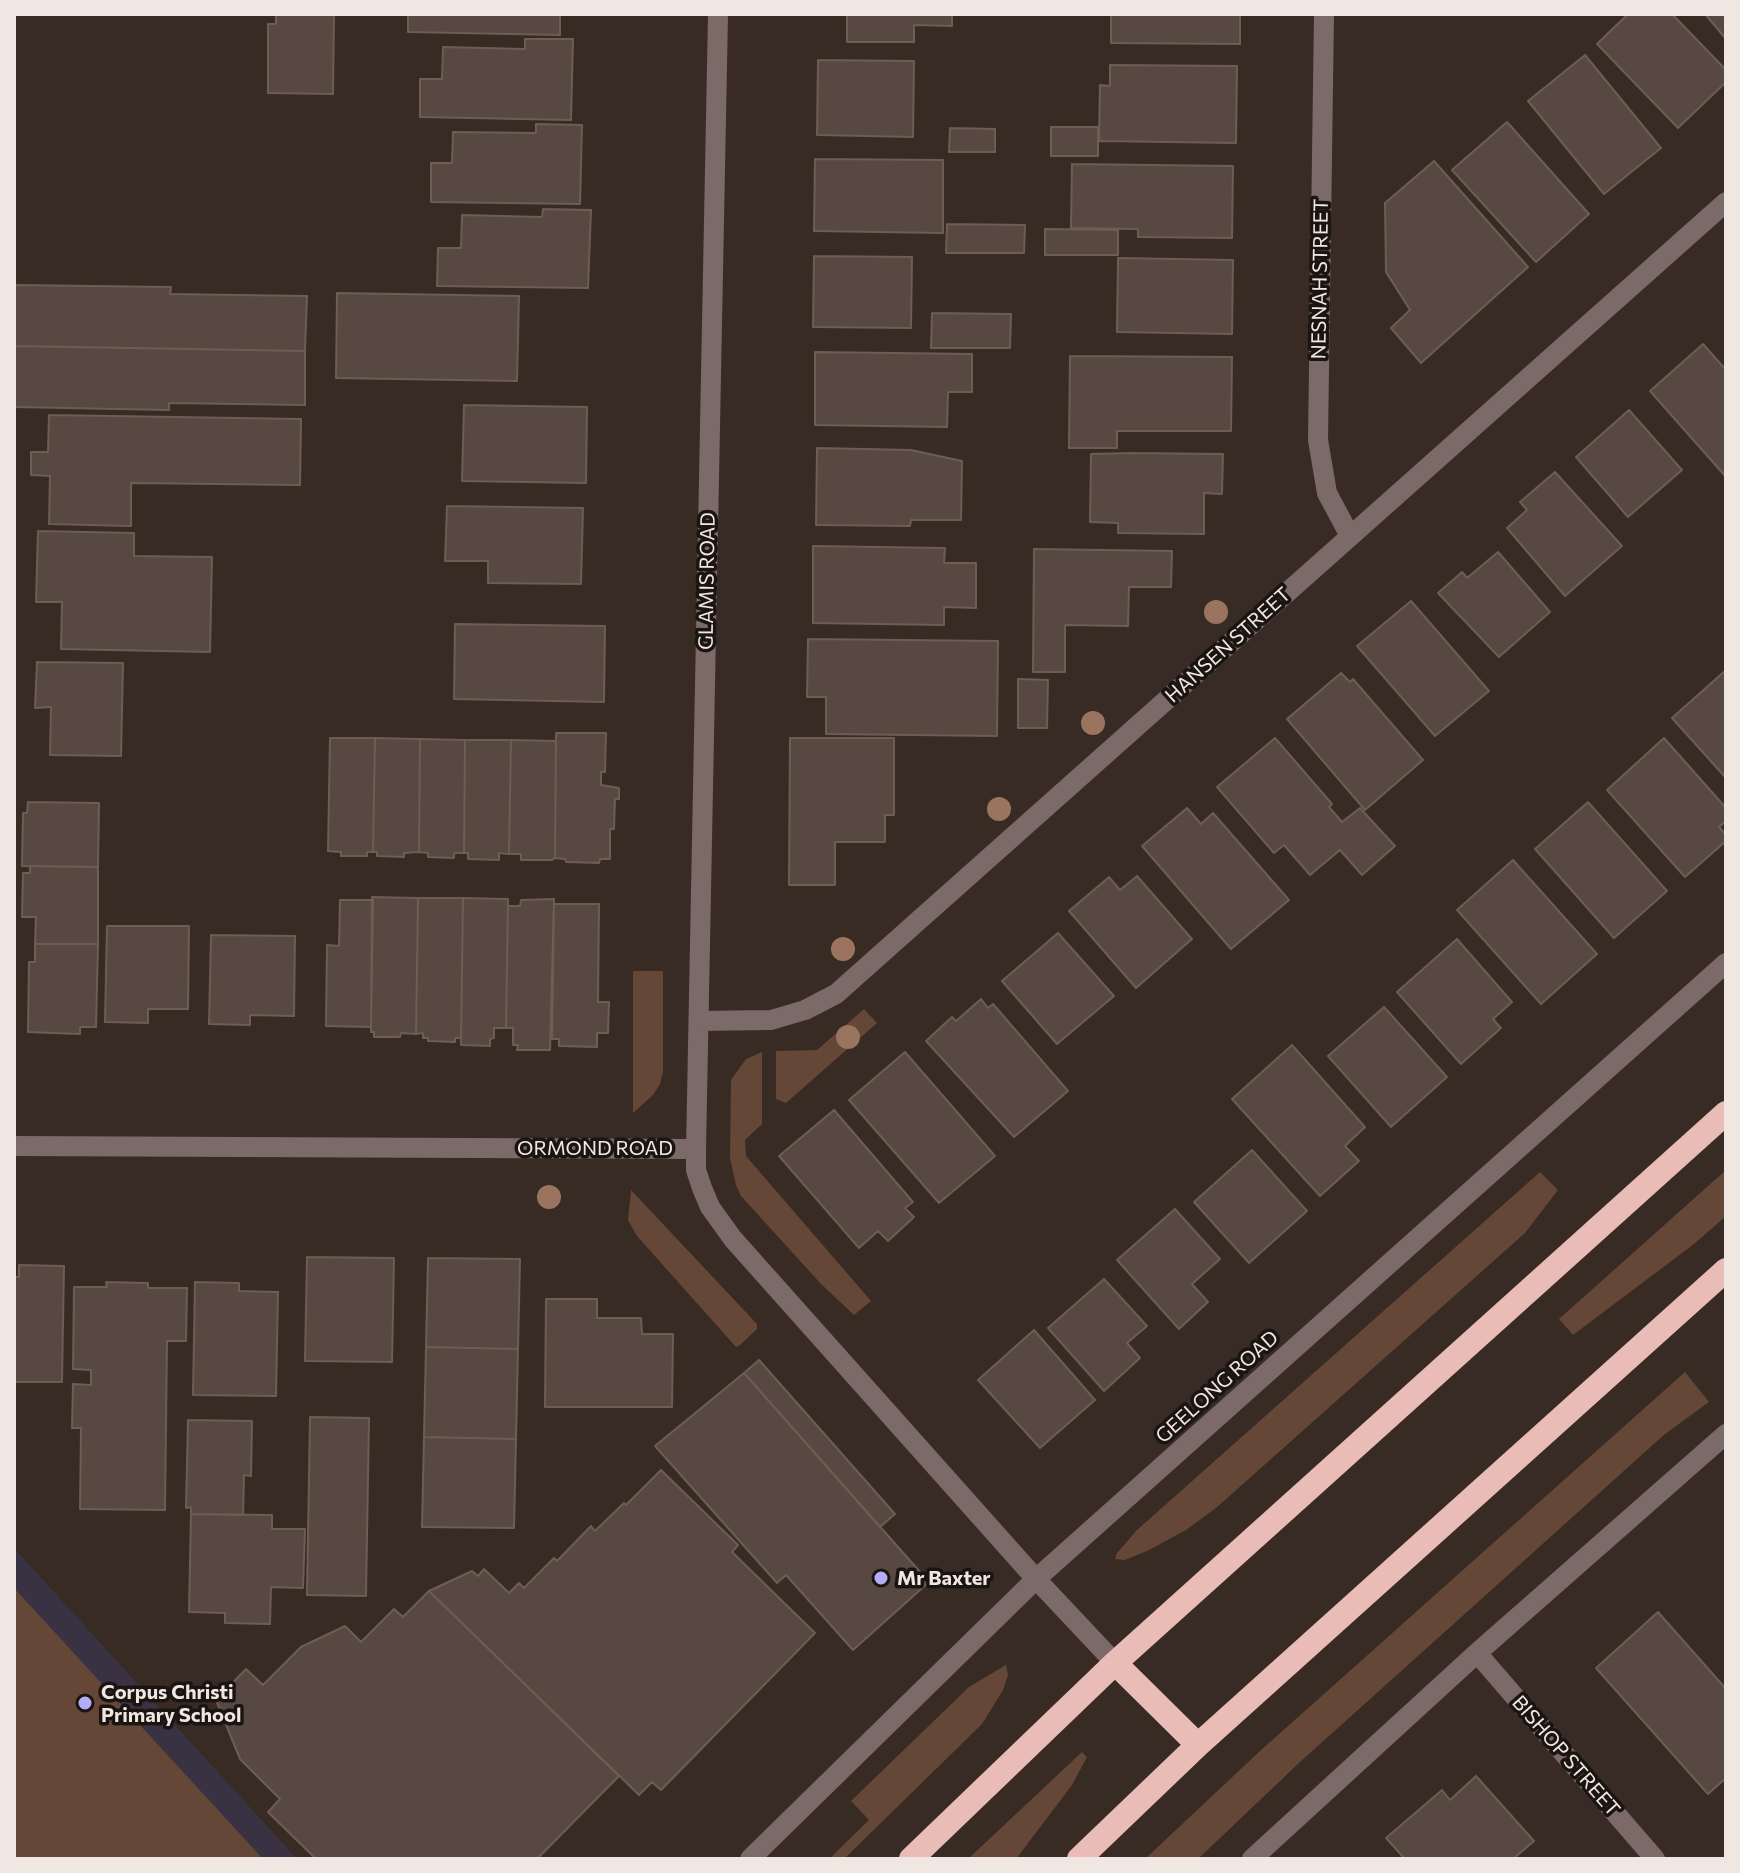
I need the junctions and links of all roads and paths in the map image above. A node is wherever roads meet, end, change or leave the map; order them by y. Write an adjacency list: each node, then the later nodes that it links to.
1 (718, 14): 6 (street, GLAMIS ROAD)
2 (1324, 14): 4 (street, NESNAH STREET)
3 (1726, 202): 4 (street, HANSEN STREET)
4 (1350, 536): 6 (street, HANSEN STREET)
5 (1726, 963): 12 (street, GEELONG ROAD)
6 (699, 1021): 9 (street, GLAMIS ROAD)
7 (1726, 1113): 14 (highway)
8 (14, 1146): 9 (street, ORMOND ROAD)
9 (696, 1149): 12 (street, ORMOND ROAD)
10 (1726, 1270): 15 (highway)
11 (1726, 1434): 13 (street)
12 (1036, 1579): 14 (street, ORMOND ROAD); 16 (street, GEELONG ROAD)
13 (1477, 1653): 19 (street); 20 (street, BISHOP STREET)
14 (1115, 1663): 15 (highway); 17 (highway)
15 (1198, 1745): 18 (highway)
16 (750, 1859)
17 (911, 1859)
18 (1079, 1859)
19 (1252, 1859)
20 (1655, 1859)

